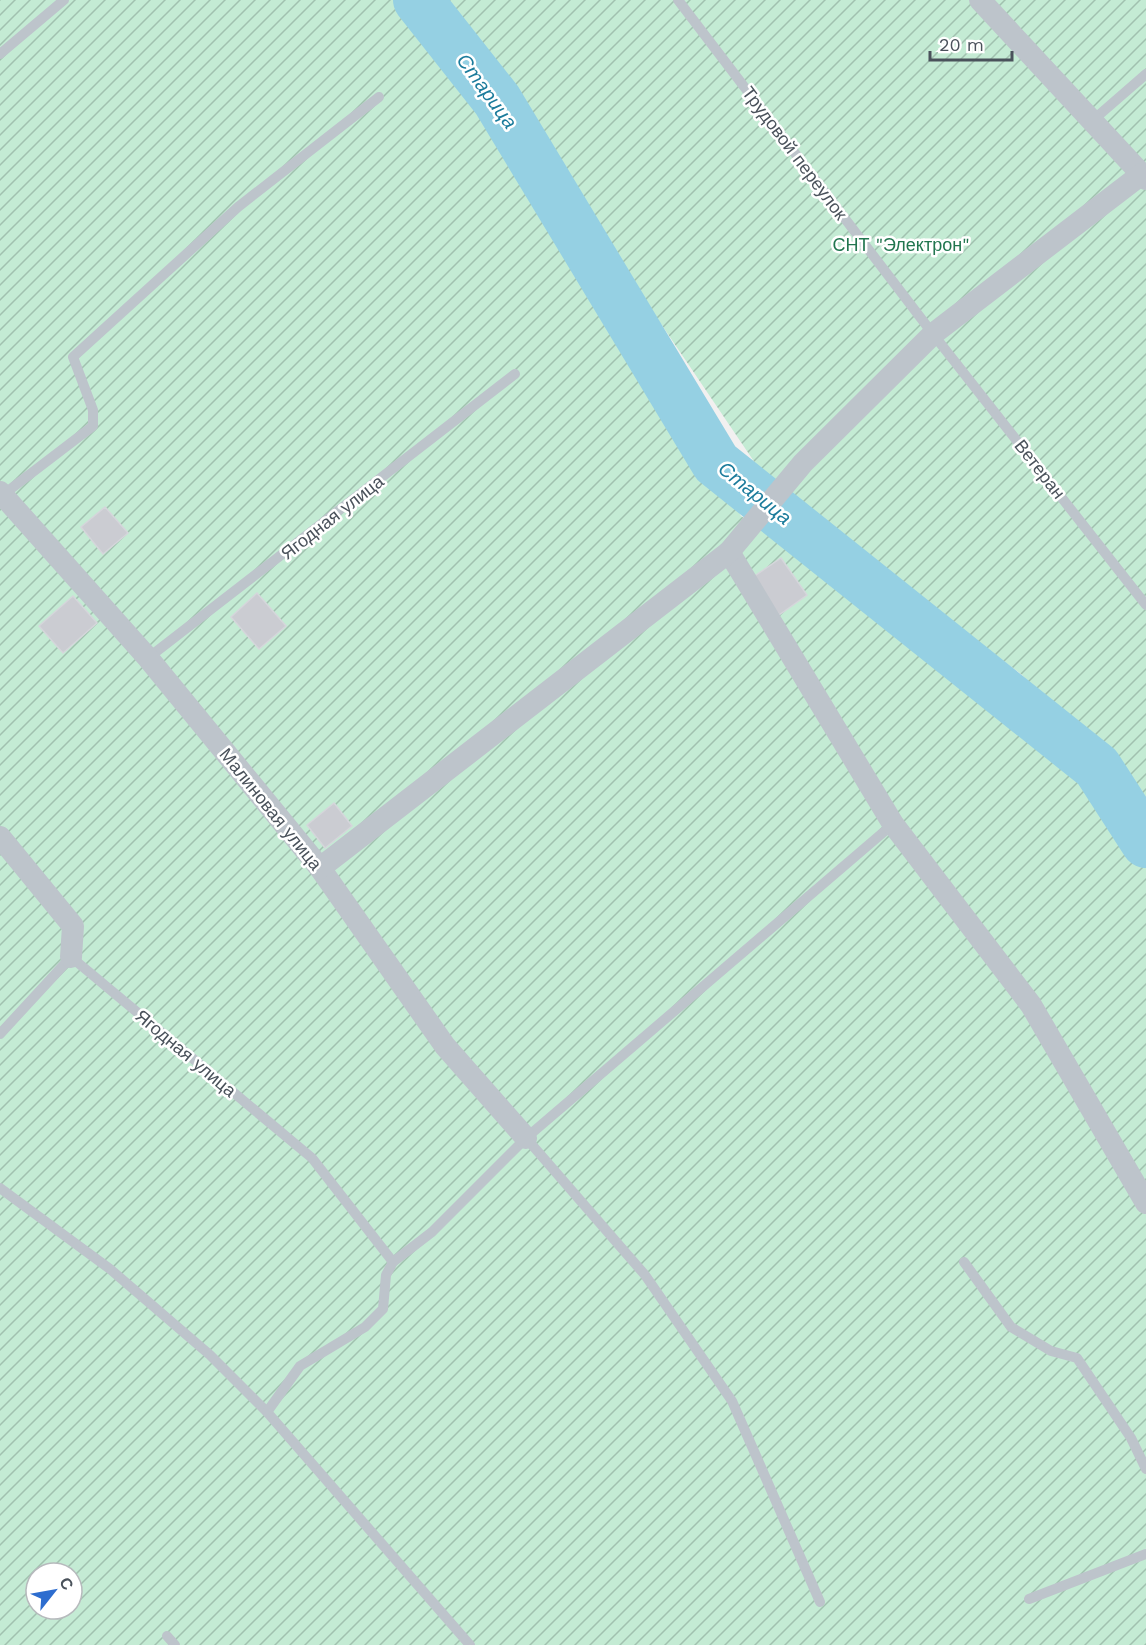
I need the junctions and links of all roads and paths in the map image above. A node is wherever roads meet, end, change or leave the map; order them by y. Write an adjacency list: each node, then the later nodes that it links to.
1 (64, 0): 4 (lane)
2 (678, 0): 9 (lane, Трудовой переулок)
3 (980, 0): 7 (street)
4 (0, 54)
5 (1146, 74): 7 (lane)
6 (379, 97): 11 (lane)
7 (1092, 121): 8 (street)
8 (1144, 177): 9 (street)
9 (933, 334): 12 (street); 13 (lane, Ветеран)
10 (515, 374): 14 (lane, Ягодная улица)
11 (2, 493): 14 (street, Малиновая улица)
12 (729, 552): 15 (street); 17 (street)
13 (1146, 605)
14 (148, 658): 17 (street, Малиновая улица)
15 (893, 824): 20 (lane); 22 (street)
16 (0, 837): 18 (street)
17 (320, 868): 20 (street, Малиновая улица)
18 (71, 957): 19 (lane); 23 (lane, Ягодная улица)
19 (0, 1034)
20 (526, 1138): 23 (lane); 29 (lane)
21 (0, 1188): 25 (lane)
22 (1146, 1203)
23 (393, 1262): 25 (lane)
24 (964, 1262): 26 (lane)
25 (267, 1412): 32 (lane)
26 (1146, 1469)
27 (1146, 1554): 28 (lane)
28 (1029, 1599)
29 (820, 1602)
30 (167, 1636): 31 (lane)
31 (175, 1645)
32 (470, 1645)

